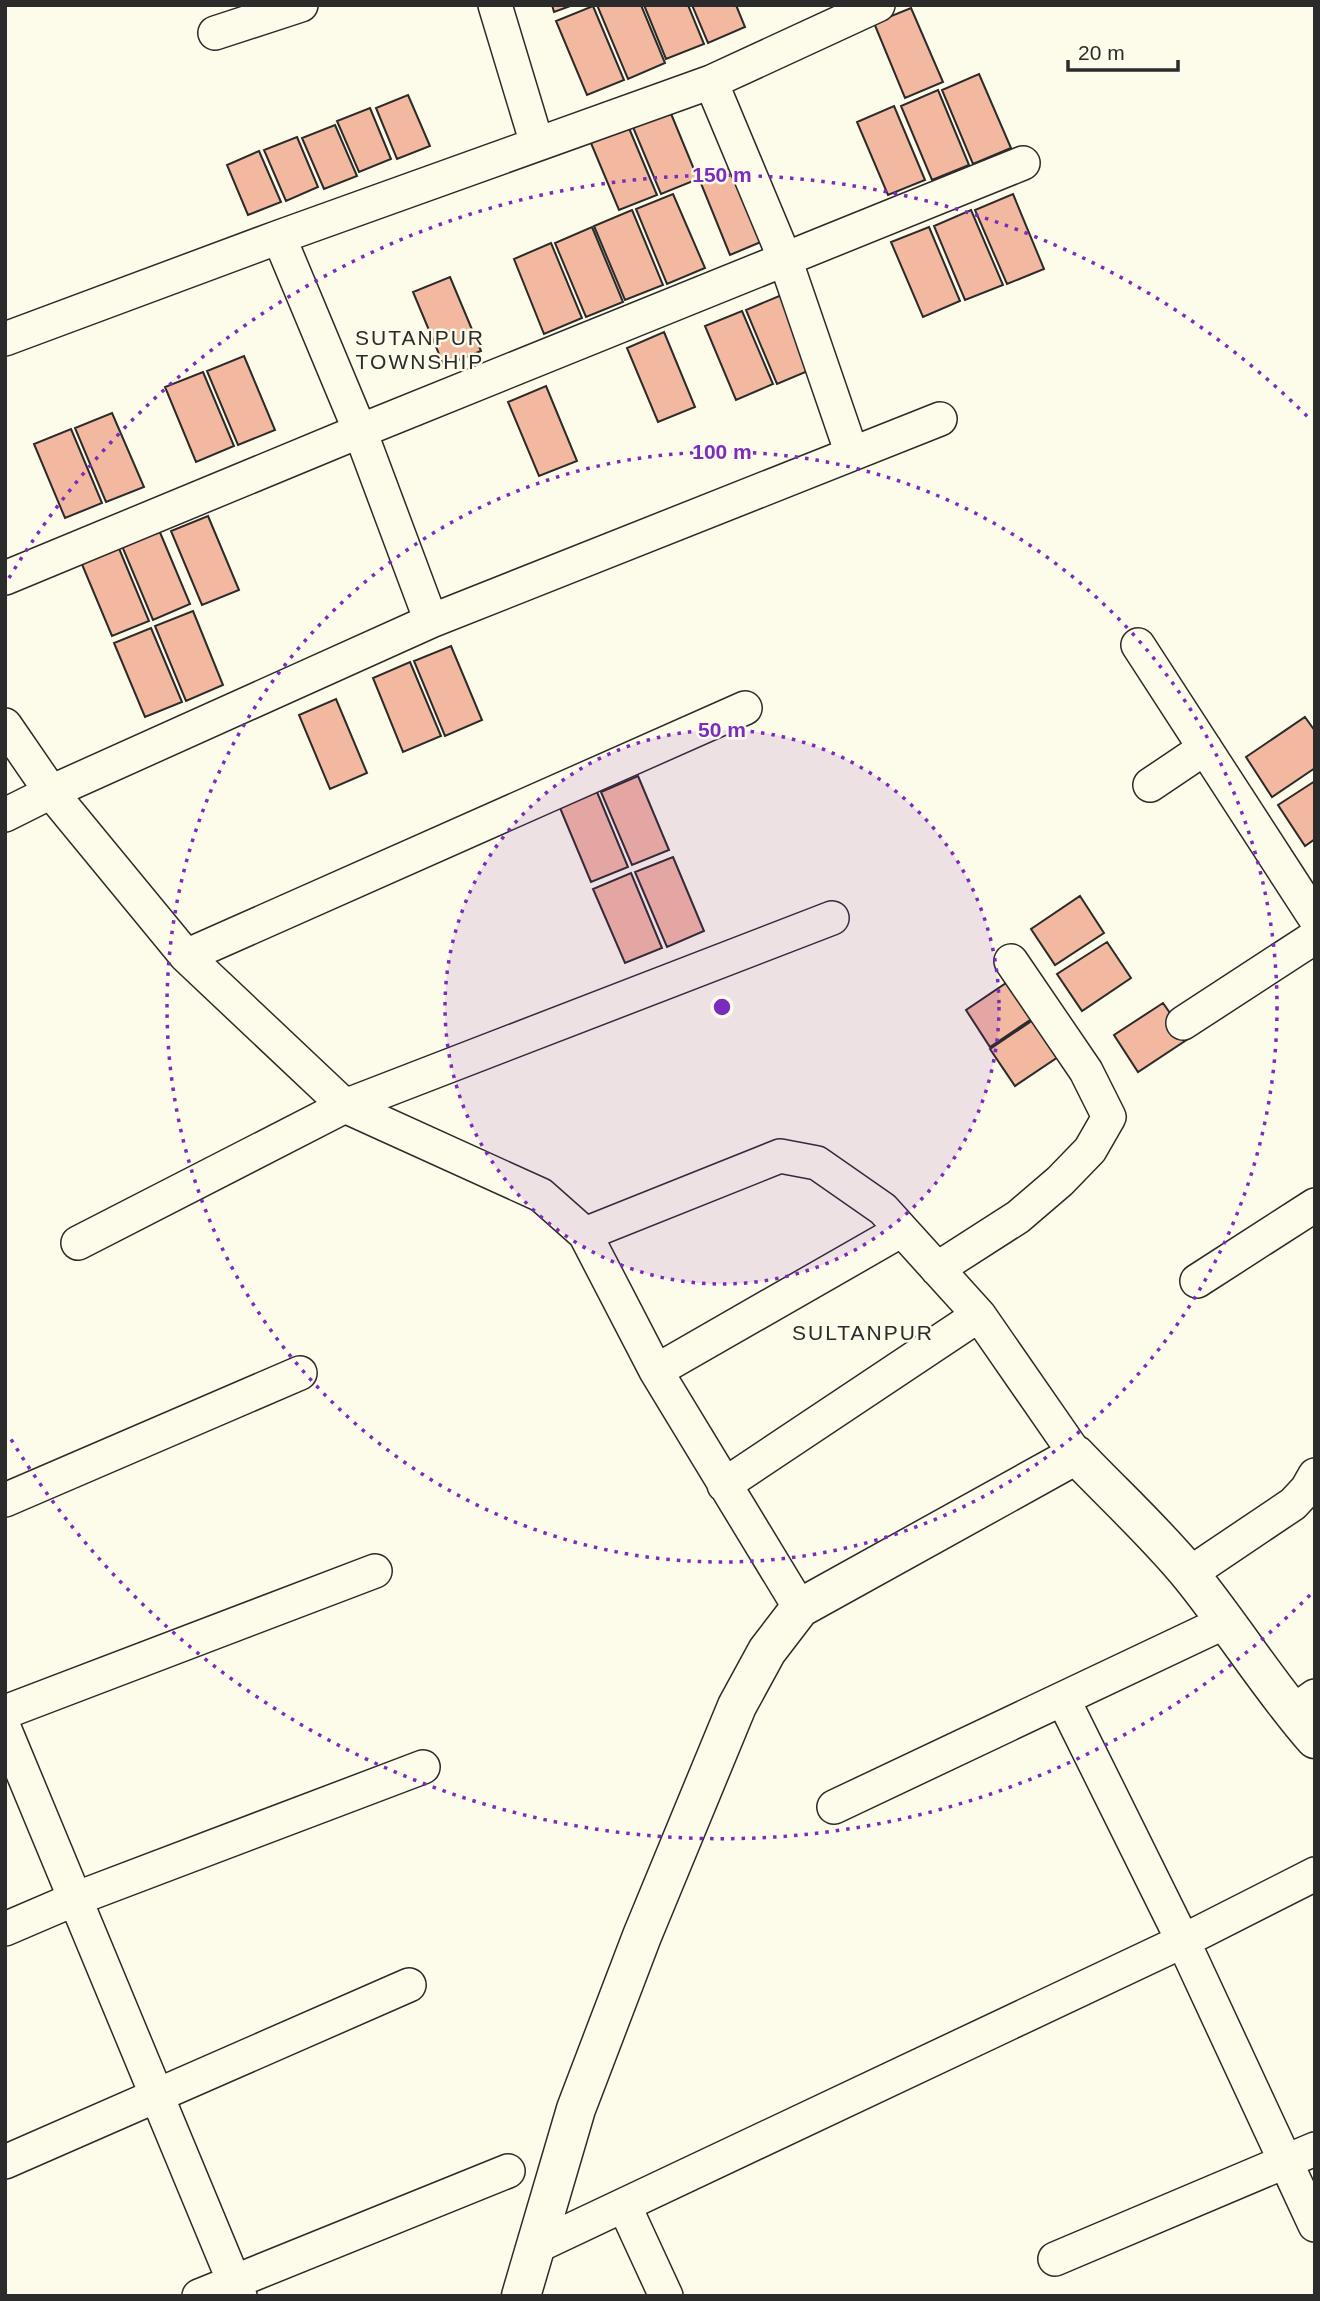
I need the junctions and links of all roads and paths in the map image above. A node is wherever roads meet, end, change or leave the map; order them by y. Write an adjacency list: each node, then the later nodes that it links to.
1 (301, 5): 4 (street)
2 (495, 5): 6 (street)
3 (878, 5): 5 (street)
4 (215, 33)
5 (711, 82): 6 (street); 9 (street)
6 (537, 145): 8 (street)
7 (1023, 163): 9 (street)
8 (279, 237): 10 (street); 12 (street)
9 (785, 259): 12 (street); 13 (street)
10 (5, 339)
11 (940, 419): 13 (street)
12 (360, 431): 14 (street); 15 (street)
13 (852, 454): 15 (street)
14 (5, 578)
15 (431, 621): 21 (street)
16 (1138, 645): 19 (street)
17 (745, 708): 26 (street)
18 (5, 725): 21 (street)
19 (1205, 748): 20 (street); 24 (street)
20 (1150, 785)
21 (51, 792): 22 (street); 26 (street)
22 (5, 815)
23 (832, 918): 29 (street)
24 (1315, 918)
25 (1315, 937): 28 (street)
26 (186, 956): 29 (street)
27 (1011, 961): 34 (street)
28 (1183, 1023)
29 (345, 1107): 32 (street); 33 (street)
30 (1315, 1205): 35 (street)
31 (902, 1230): 32 (street); 34 (street); 37 (street)
32 (585, 1234): 37 (street)
33 (78, 1242)
34 (937, 1269): 36 (street)
35 (1197, 1282)
36 (979, 1315): 39 (street); 41 (street)
37 (656, 1371): 41 (street)
38 (300, 1373): 42 (street)
39 (1076, 1454): 44 (street); 45 (street)
40 (1315, 1475): 44 (street)
41 (724, 1485): 45 (street)
42 (5, 1500)
43 (375, 1571): 48 (street)
44 (1189, 1574): 46 (street)
45 (800, 1608): 65 (street)
46 (1227, 1621): 47 (street); 49 (street)
47 (1063, 1699): 52 (street); 56 (street)
48 (5, 1712)
49 (1307, 1716)
50 (5, 1730): 54 (street)
51 (423, 1767): 54 (street)
52 (834, 1807)
53 (1315, 1874): 56 (street)
54 (75, 1899): 55 (street); 58 (street)
55 (5, 1929)
56 (1183, 1941): 61 (street); 63 (street)
57 (410, 1984): 58 (street)
58 (156, 2095): 60 (street); 67 (street)
59 (1315, 2149): 61 (street)
60 (5, 2162)
61 (1285, 2162): 64 (street); 66 (street)
62 (508, 2171): 67 (street)
63 (624, 2205): 65 (street); 70 (street)
64 (1315, 2225)
65 (535, 2247): 69 (street)
66 (1055, 2259)
67 (237, 2288): 68 (street)
68 (199, 2296)
69 (521, 2296)
70 (666, 2296)

